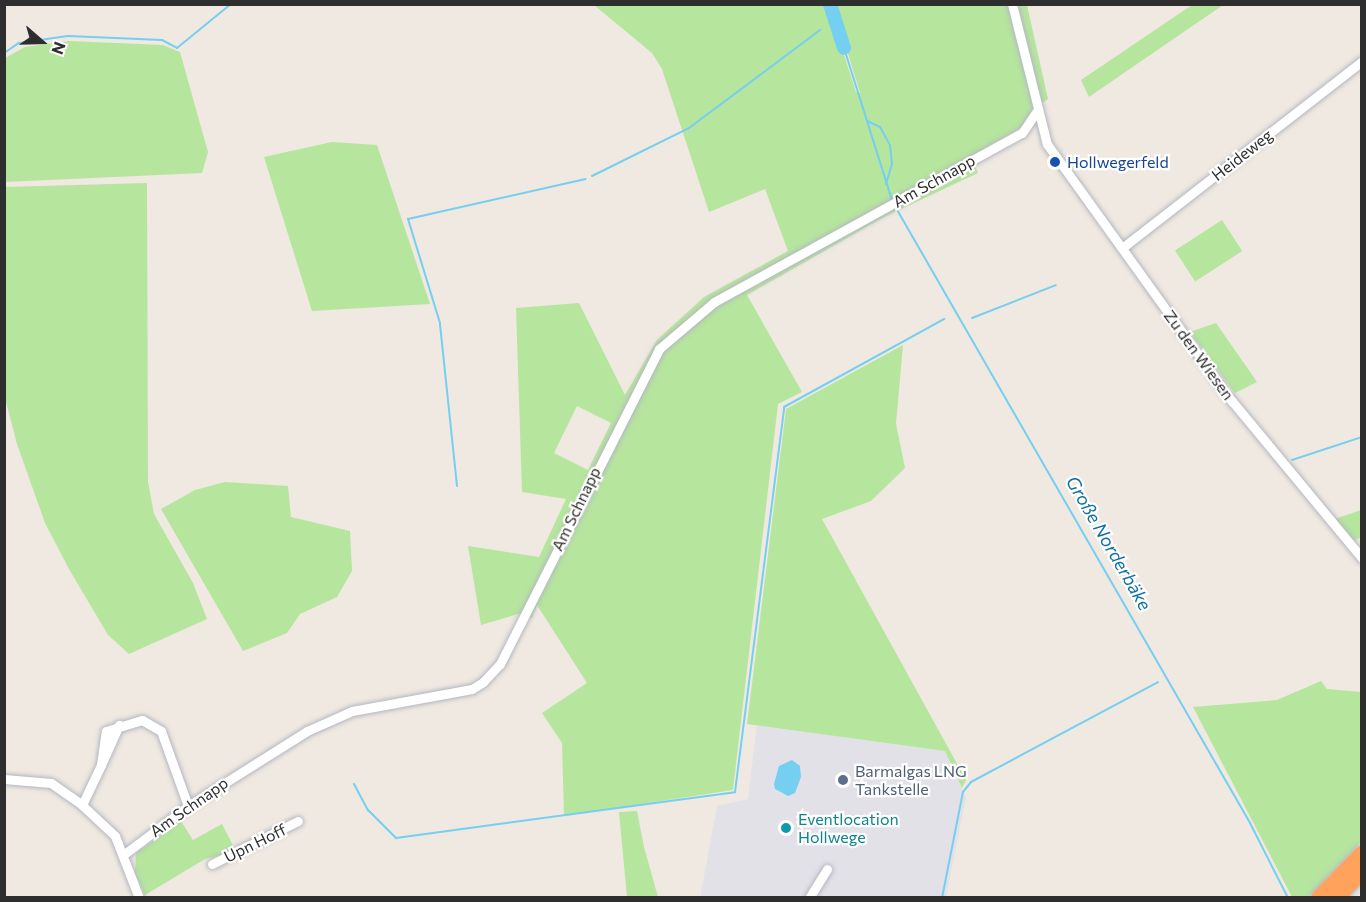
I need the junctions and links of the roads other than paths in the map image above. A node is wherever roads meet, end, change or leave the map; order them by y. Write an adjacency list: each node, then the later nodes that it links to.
1 (1012, 4): 3 (street)
2 (1362, 61): 6 (street, Heideweg)
3 (1036, 112): 4 (street, Am Schnapp); 5 (street)
4 (1022, 133): 5 (street); 10 (street, Am Schnapp)
5 (1047, 144): 6 (street, Zu den Wiesen)
6 (1122, 248): 7 (street, Zu den Wiesen)
7 (1362, 558)
8 (4, 780): 9 (street)
9 (82, 805): 10 (street); 13 (street)
10 (188, 806): 13 (street, Am Schnapp)
11 (298, 821): 14 (street, Upn Hoff)
12 (1362, 854): 19 (highway)
13 (123, 855): 17 (street)
14 (212, 864)
15 (827, 869): 18 (street)
16 (1362, 871): 20 (highway)
17 (139, 897)
18 (809, 897)
19 (1319, 897)
20 (1336, 897)

